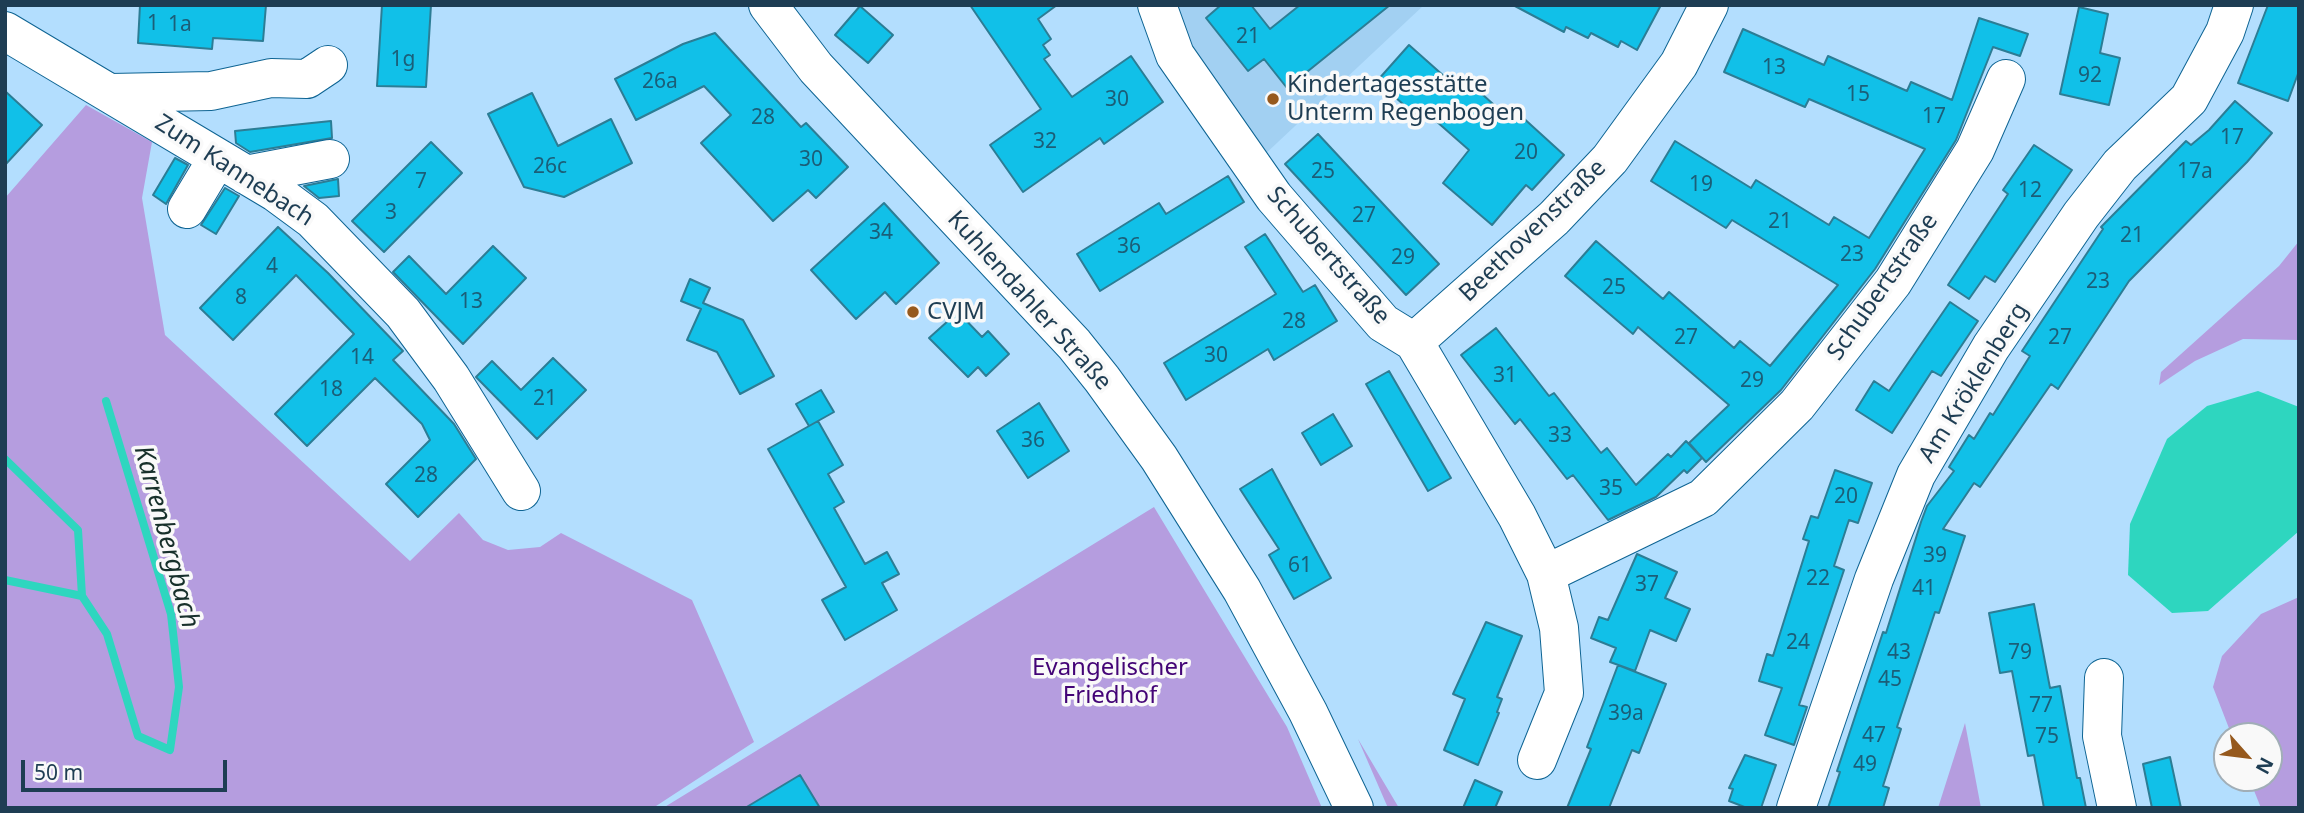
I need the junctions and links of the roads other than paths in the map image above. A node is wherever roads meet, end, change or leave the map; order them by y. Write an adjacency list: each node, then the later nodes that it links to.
1 (768, 5): 17 (street, Kuhlendahler Straße)
2 (1157, 5): 12 (street, Schubertstraße)
3 (1709, 5): 12 (street, Beethovenstraße)
4 (2234, 5): 18 (street, Am Kröklenberg)
5 (5, 31): 8 (street, Zum Kannebach)
6 (328, 65): 8 (street)
7 (2006, 79): 14 (street, Schubertstraße)
8 (111, 93): 10 (street, Zum Kannebach)
9 (330, 159): 10 (street)
10 (232, 167): 11 (street); 13 (street, Zum Kannebach)
11 (187, 209)
12 (1414, 342): 14 (street, Schubertstraße)
13 (521, 491)
14 (1546, 574): 16 (street, Schubertstraße)
15 (2104, 678): 19 (street)
16 (1538, 760)
17 (1354, 808)
18 (1796, 808)
19 (2117, 808)

